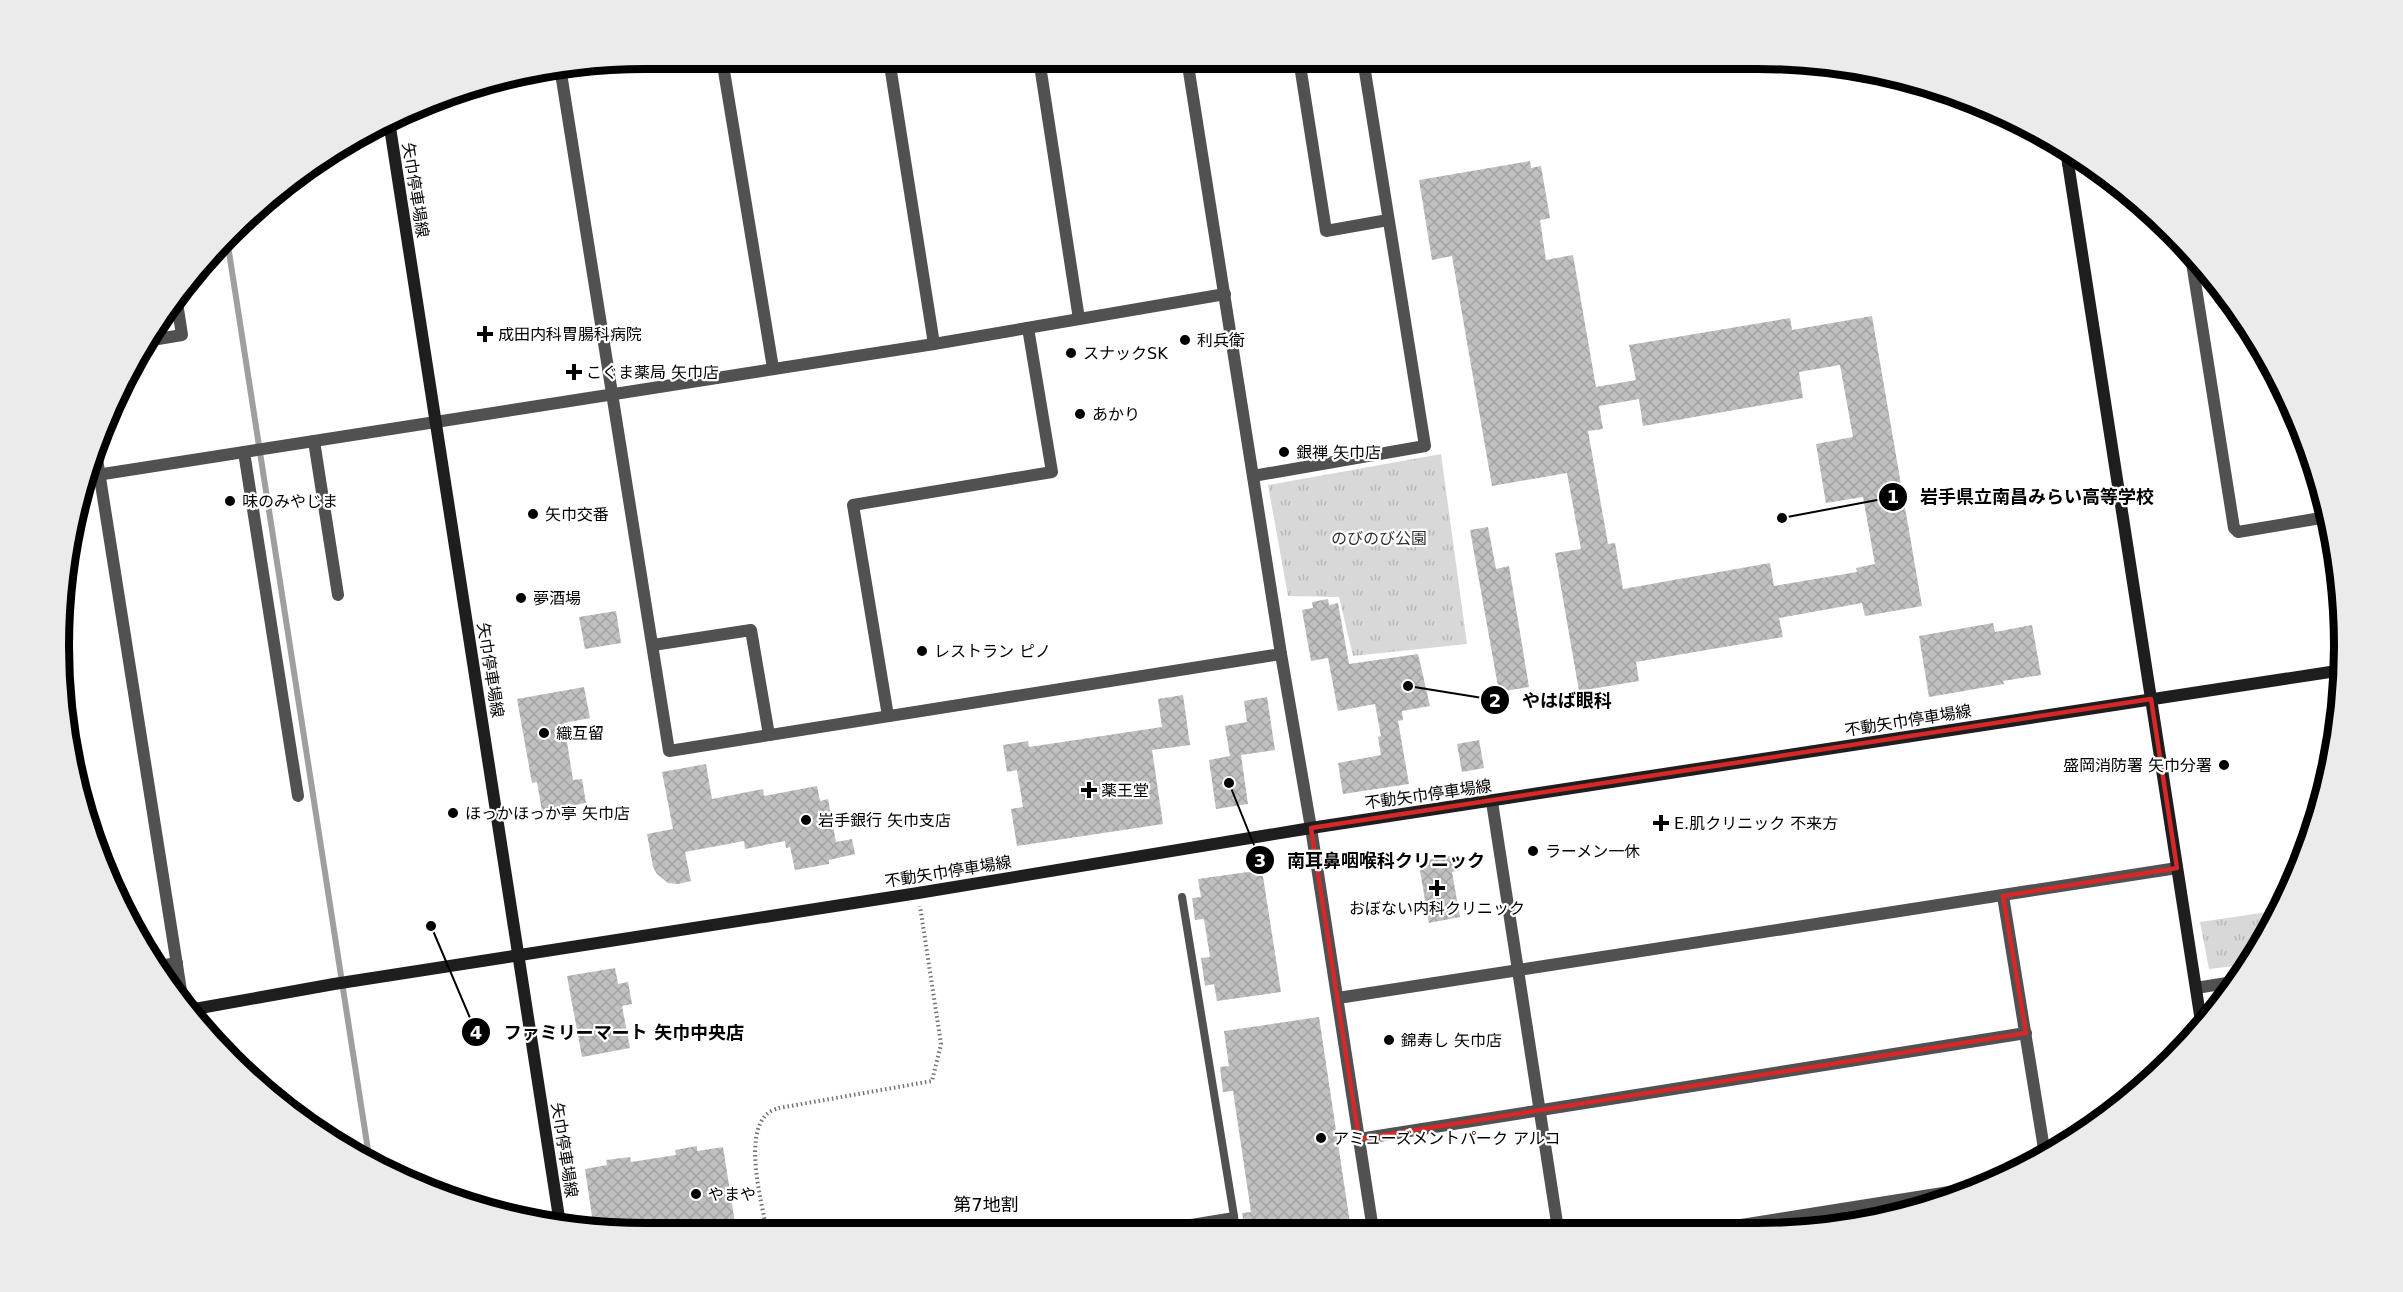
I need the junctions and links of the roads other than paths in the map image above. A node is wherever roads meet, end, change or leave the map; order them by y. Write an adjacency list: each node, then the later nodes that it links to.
1 (724, 69): 20 (street)
2 (891, 69): 19 (street)
3 (1041, 69): 16 (street)
4 (1189, 69): 14 (street)
5 (1301, 69): 12 (street)
6 (1365, 69): 12 (street)
7 (561, 76): 21 (street)
8 (389, 130): 22 (main road, 矢巾停車場線)
9 (2067, 159): 11 (main road)
10 (2073, 163): 11 (main road)
11 (2068, 164): 34 (main road)
12 (1388, 220): 28 (street)
13 (2193, 268): 29 (street)
14 (1225, 294): 16 (street); 28 (street)
15 (178, 309): 18 (street)
16 (1079, 319): 17 (street)
17 (1028, 328): 19 (street); 35 (street)
18 (157, 339)
19 (934, 344): 20 (street)
20 (773, 368): 21 (street)
21 (613, 393): 22 (street); 31 (street)
22 (436, 422): 23 (street); 43 (main road, 矢巾停車場線)
23 (314, 441): 24 (street); 30 (street)
24 (248, 451): 26 (street); 37 (street)
25 (99, 466): 26 (street)
26 (100, 474): 27 (street); 44 (street)
27 (96, 475)
28 (1253, 476): 32 (street)
29 (2319, 518)
30 (338, 595)
31 (653, 645): 36 (street); 36 (street)
32 (1281, 654): 35 (street); 39 (street)
33 (2333, 671): 34 (main road, 不動矢巾停車場線)
34 (2151, 699): 38 (main road, 不動矢巾停車場線); 40 (main road)
35 (888, 716): 36 (street)
36 (769, 735)
37 (298, 796)
38 (1492, 802): 39 (main road, 不動矢巾停車場線); 46 (street)
39 (1311, 828): 43 (main road, 不動矢巾停車場線); 50 (street)
40 (2177, 868): 41 (street); 49 (main road)
41 (2003, 896): 46 (street); 53 (street)
42 (1182, 897): 59 (lane)
43 (519, 954): 51 (main road, 不動矢巾停車場線); 58 (main road, 矢巾停車場線)
44 (177, 963): 45 (street); 48 (street)
45 (165, 965)
46 (1518, 970): 50 (street); 54 (street)
47 (2225, 983): 49 (street)
48 (180, 987)
49 (2196, 988): 52 (main road)
50 (1338, 998): 55 (street)
51 (197, 1008)
52 (2200, 1015)
53 (2026, 1033): 54 (street); 56 (street)
54 (1540, 1110): 55 (street); 63 (street)
55 (1359, 1139): 62 (street)
56 (2043, 1147)
57 (1934, 1194): 64 (street)
58 (559, 1216)
59 (1233, 1216): 60 (lane); 61 (lane)
60 (1191, 1223)
61 (1234, 1223)
62 (1372, 1223)
63 (1557, 1223)
64 (1754, 1223)

